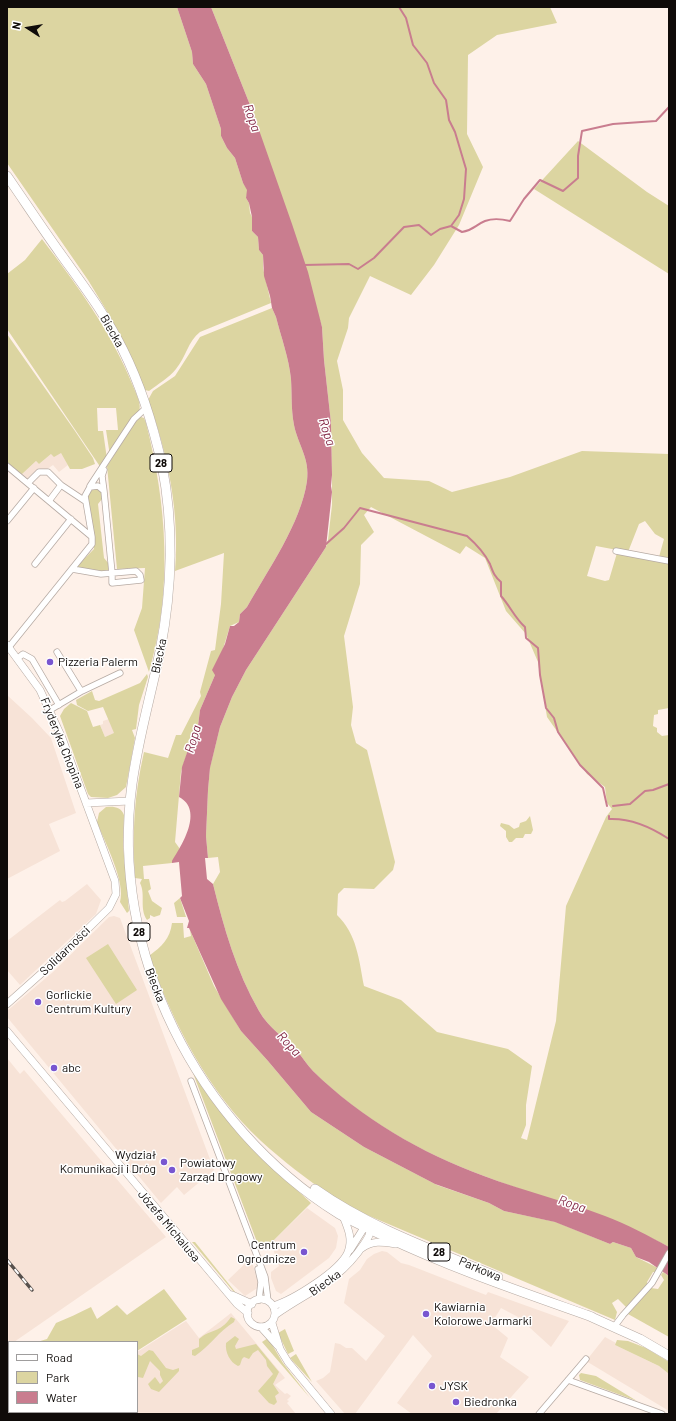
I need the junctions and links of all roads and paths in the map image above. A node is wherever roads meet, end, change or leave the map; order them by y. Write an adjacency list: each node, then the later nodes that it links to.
1 (7, 176): 2 (main road, Biecka / 28)
2 (146, 408): 4 (street); 27 (main road, Biecka / 28)
3 (7, 466): 5 (street)
4 (105, 466): 7 (street); 9 (street)
5 (28, 483): 6 (street); 8 (street)
6 (61, 485): 10 (street); 11 (street)
7 (90, 487): 9 (street); 11 (street)
8 (34, 488): 10 (street); 13 (street)
9 (104, 491): 19 (street)
10 (49, 501): 12 (street)
11 (85, 501): 14 (street)
12 (71, 520): 14 (street); 17 (street)
13 (7, 521)
14 (92, 537): 18 (street)
15 (616, 551): 16 (street)
16 (669, 561)
17 (35, 564)
18 (72, 569): 19 (street); 20 (street)
19 (112, 573): 19 (street)
20 (8, 646): 22 (street, Fryderyka Chopina)
21 (57, 652): 24 (street)
22 (18, 658): 25 (street); 26 (street, Fryderyka Chopina)
23 (120, 673): 24 (street)
24 (81, 692): 25 (street)
25 (59, 705): 26 (street)
26 (50, 710): 28 (street, Fryderyka Chopina)
27 (130, 801): 28 (street, Fryderyka Chopina); 33 (main road, Biecka / 28)
28 (86, 803): 29 (street, Fryderyka Chopina)
29 (116, 894): 30 (street, Solidarności)
30 (7, 1004)
31 (7, 1031): 41 (street, Józefa Michalusa)
32 (191, 1081): 37 (street)
33 (254, 1142): 34 (main road, Biecka / 28); 35 (main road, Biecka / 28)
34 (343, 1216): 35 (main road, Biecka / 28); 39 (street)
35 (368, 1226): 36 (main road, 28); 38 (street, Biecka); 39 (street, Biecka); 47 (main road, Parkowa / 28)
36 (402, 1245): 38 (street); 47 (main road, Parkowa / 28)
37 (253, 1249): 42 (street); 43 (street)
38 (360, 1249): 46 (street, Biecka)
39 (348, 1253): 43 (street, Biecka)
40 (669, 1253): 50 (street)
41 (225, 1290): 44 (street, Józefa Michalusa); 45 (street, Józefa Michalusa)
42 (259, 1300): 43 (street); 44 (street)
43 (271, 1303): 46 (street)
44 (252, 1304): 45 (street)
45 (248, 1313): 49 (street)
46 (275, 1315): 48 (street)
47 (592, 1317): 50 (main road, Parkowa / 28)
48 (272, 1323): 49 (street); 51 (street)
49 (261, 1327): 51 (street)
50 (614, 1327): 52 (main road, Parkowa / 28)
51 (280, 1349): 55 (street)
52 (669, 1356)
53 (586, 1360): 54 (street)
54 (568, 1380): 56 (street); 57 (street)
55 (331, 1414)
56 (539, 1414)
57 (662, 1414)

